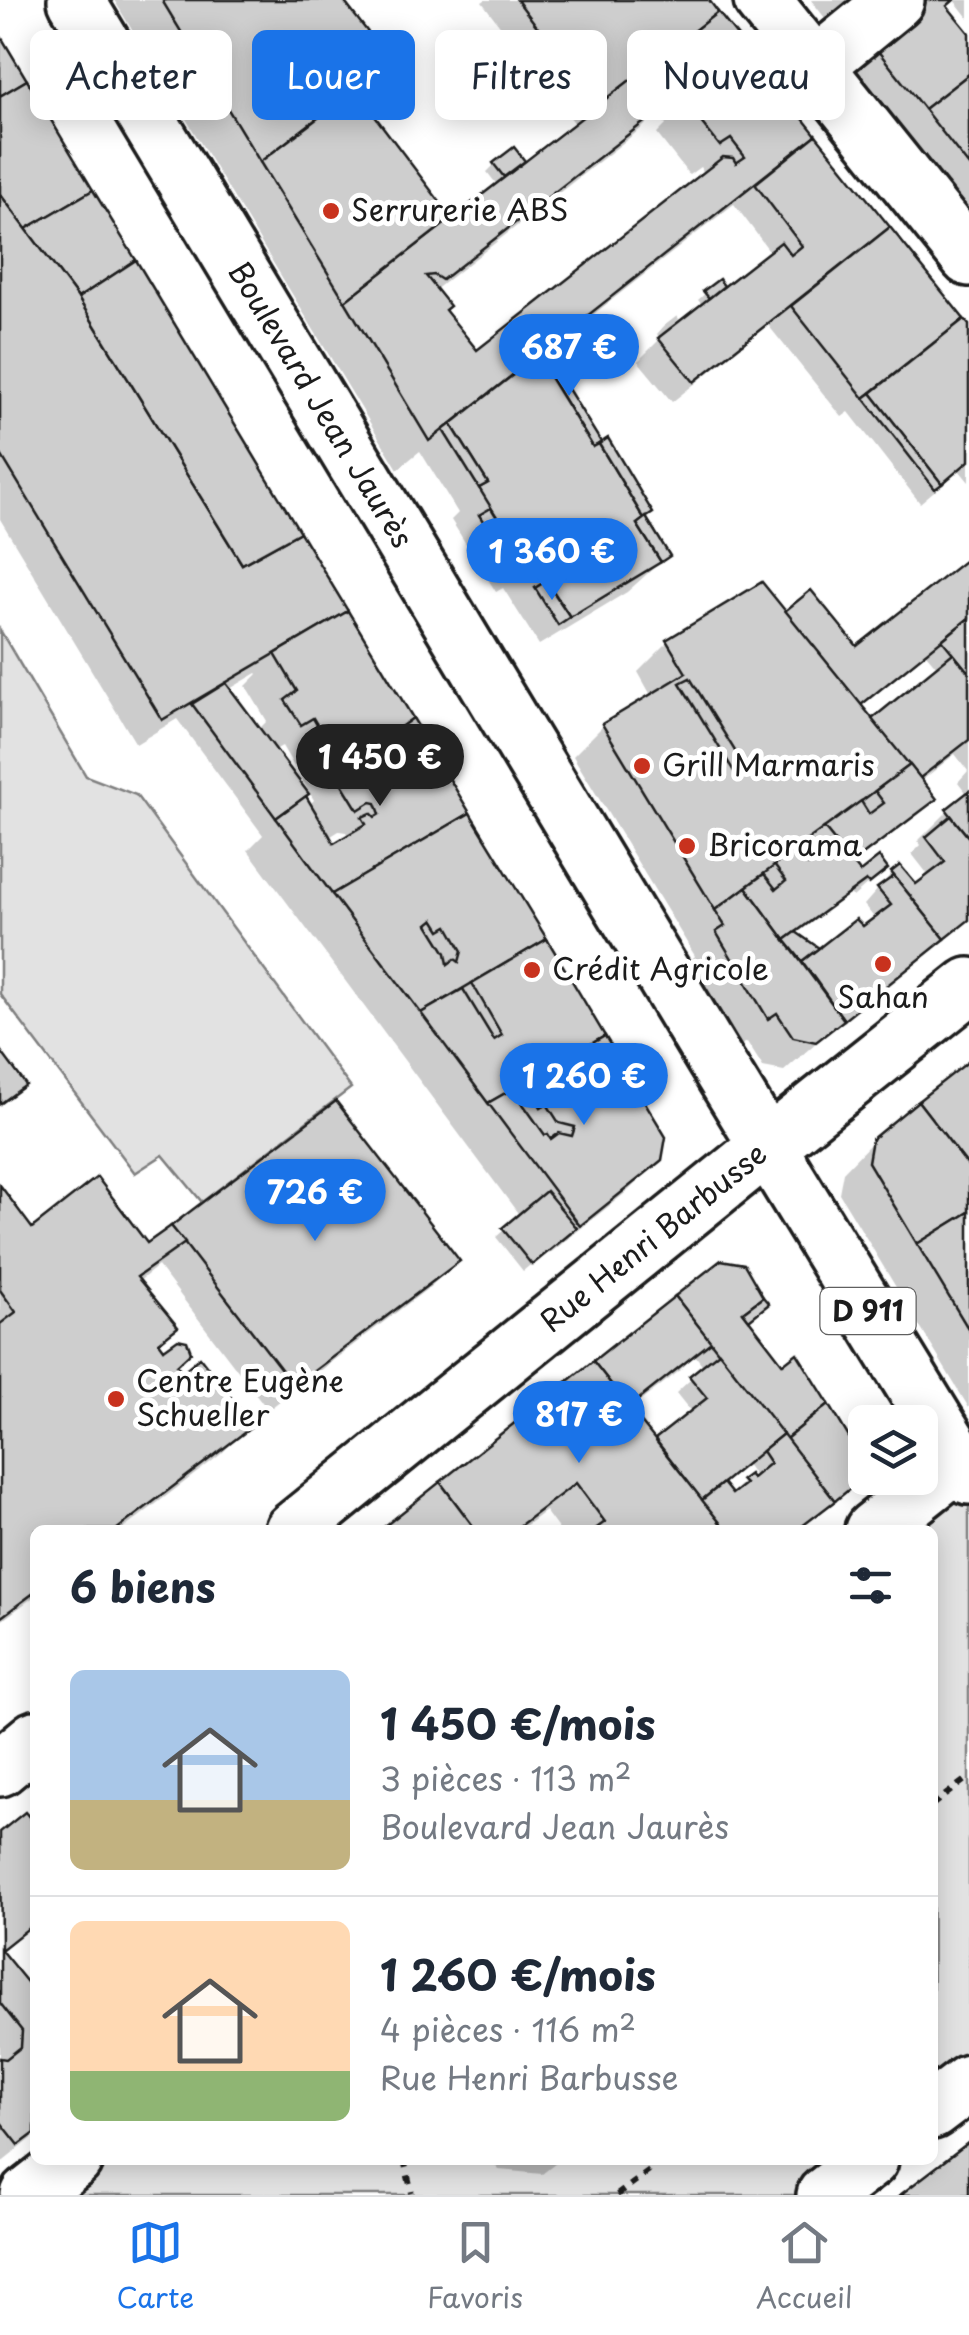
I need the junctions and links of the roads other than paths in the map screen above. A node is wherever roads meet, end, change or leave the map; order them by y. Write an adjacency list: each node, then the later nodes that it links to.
1 (76, 0): 9 (main road, Boulevard Jean Jaurès / D 911)
2 (762, 0): 4 (main road)
3 (896, 0): 5 (main road)
4 (785, 30)
5 (845, 42)
6 (845, 105): 7 (main road)
7 (969, 258)
8 (969, 986): 9 (main road, Rue Henri Barbusse)
9 (768, 1146): 10 (main road, Boulevard Jean Jaurès / D 911); 11 (main road, Rue Henri Barbusse)
10 (964, 1468): 12 (main road)
11 (299, 1525)
12 (879, 1525)
13 (30, 1744): 14 (main road)
14 (0, 1768)
15 (969, 2082): 16 (main road)
16 (938, 2106)
17 (68, 2165): 19 (main road)
18 (864, 2165): 20 (main road)
19 (30, 2195)
20 (825, 2195)

